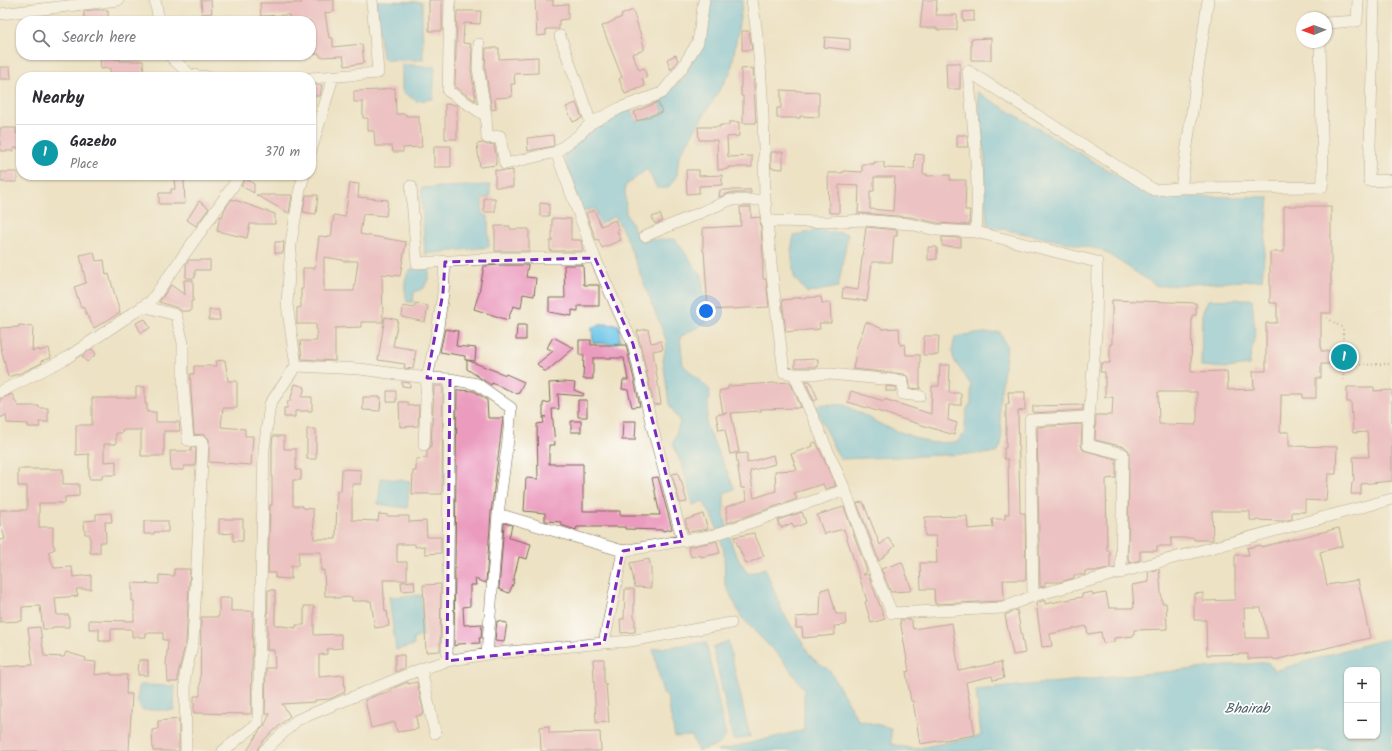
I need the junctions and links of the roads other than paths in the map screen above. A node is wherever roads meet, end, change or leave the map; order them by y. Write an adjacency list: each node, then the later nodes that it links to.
1 (118, 0): 10 (street)
2 (155, 0): 11 (street)
3 (372, 0): 18 (street)
4 (450, 0): 20 (street)
5 (704, 0): 21 (street)
6 (752, 0): 29 (street)
7 (1208, 0): 28 (street)
8 (1358, 0): 12 (street)
9 (1374, 0): 26 (street)
10 (0, 14)
11 (159, 16)
12 (1332, 23)
13 (560, 36): 21 (street)
14 (479, 44): 20 (street)
15 (1320, 48): 28 (street)
16 (174, 60): 17 (street)
17 (187, 72)
18 (333, 77): 19 (street); 22 (street)
19 (316, 78)
20 (486, 116): 23 (street)
21 (591, 123): 23 (street)
22 (316, 134)
23 (556, 152): 33 (street)
24 (236, 180): 35 (street)
25 (303, 180): 36 (street)
26 (1392, 180)
27 (411, 186): 34 (street)
28 (1181, 188): 31 (street)
29 (765, 200): 30 (street); 32 (street)
30 (766, 221): 31 (street); 37 (street)
31 (976, 232): 42 (street)
32 (645, 236)
33 (594, 258): 34 (street); 47 (street)
34 (445, 262): 38 (street)
35 (143, 306): 40 (street); 57 (street)
36 (296, 366): 38 (street); 58 (street)
37 (794, 374): 41 (street); 44 (street)
38 (427, 378): 39 (street); 43 (street)
39 (450, 379): 46 (street); 54 (street)
40 (0, 392)
41 (920, 396)
42 (1089, 417): 49 (street); 50 (street)
43 (424, 445)
44 (845, 490): 47 (street); 50 (street)
45 (1392, 499): 49 (street)
46 (498, 514): 48 (street); 53 (street)
47 (683, 541): 48 (street)
48 (623, 551): 52 (street)
49 (1121, 573): 50 (street)
50 (1033, 596)
51 (731, 623): 52 (street)
52 (604, 643): 53 (street)
53 (487, 654): 54 (street)
54 (447, 661): 55 (street)
55 (421, 669): 56 (street); 59 (street)
56 (434, 733)
57 (186, 751)
58 (223, 751)
59 (264, 751)

